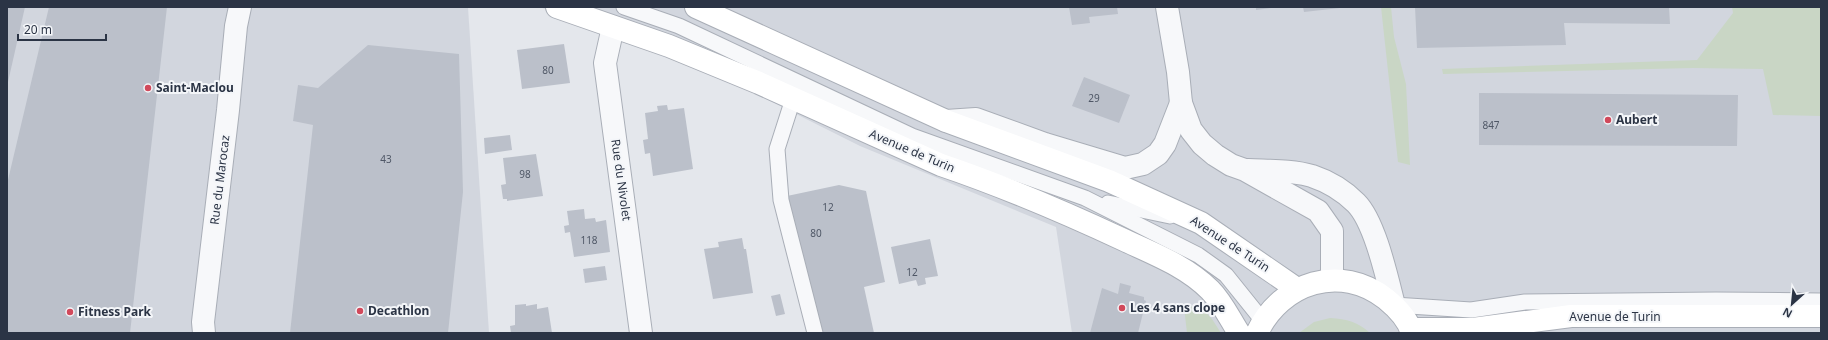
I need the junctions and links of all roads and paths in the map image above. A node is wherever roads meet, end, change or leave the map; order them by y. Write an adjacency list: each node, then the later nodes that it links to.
1 (557, 7): 6 (main road, Avenue de Turin)
2 (624, 7): 11 (lane)
3 (696, 7): 9 (main road, Avenue de Turin)
4 (1167, 7): 8 (street)
5 (237, 13): 20 (street, Rue du Marocaz)
6 (613, 27): 7 (main road, Avenue de Turin); 21 (street, Rue du Nivolet)
7 (793, 99): 22 (lane); 23 (main road, Avenue de Turin)
8 (1181, 103): 9 (street); 10 (street)
9 (946, 121): 12 (main road, Avenue de Turin)
10 (1245, 170): 13 (street); 16 (street)
11 (1085, 198): 12 (lane); 18 (lane)
12 (1200, 223): 14 (main road, Avenue de Turin)
13 (1332, 280): 14 (main road); 16 (main road)
14 (1297, 289): 18 (main road)
15 (1821, 301): 16 (lane)
16 (1394, 305): 19 (main road)
17 (1821, 316): 19 (main road, Avenue de Turin)
18 (1260, 327)
19 (1411, 331)
20 (204, 333)
21 (641, 333)
22 (815, 333)
23 (1239, 333)

